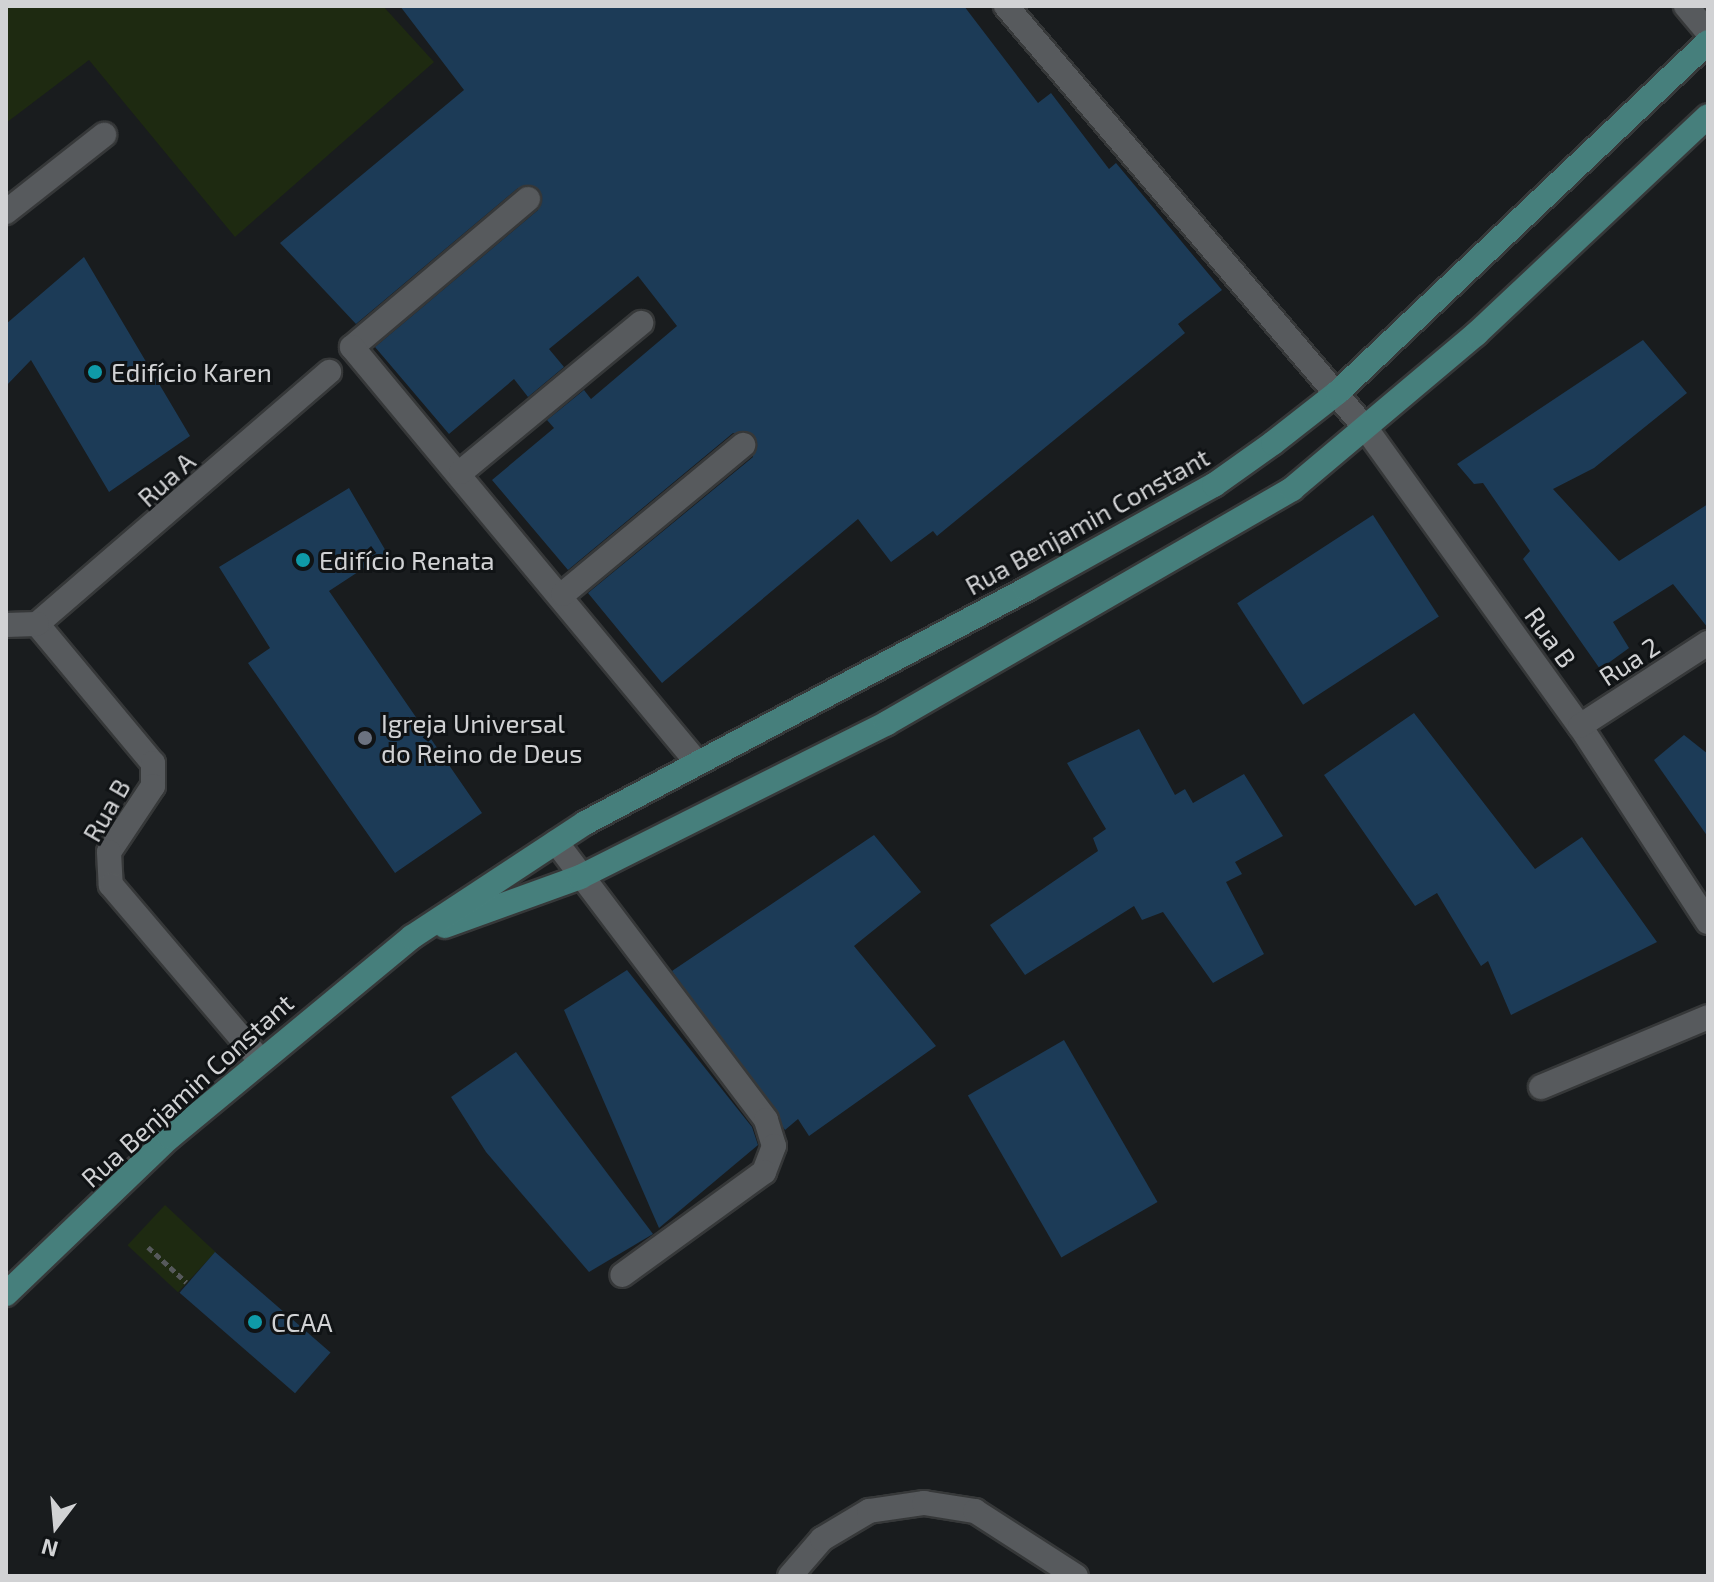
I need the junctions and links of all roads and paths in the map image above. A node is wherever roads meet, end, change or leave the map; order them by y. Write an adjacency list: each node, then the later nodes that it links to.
1 (1006, 6): 11 (street, Rua B)
2 (1686, 6): 3 (street)
3 (1708, 32)
4 (1708, 42): 11 (main road, Rua Benjamin Constant)
5 (1708, 116): 12 (main road, Rua Benjamin Constant)
6 (104, 135): 8 (street)
7 (528, 199): 14 (street)
8 (6, 212)
9 (641, 323): 14 (street)
10 (329, 372): 16 (street, Rua A)
11 (1338, 392): 12 (street, Rua B); 20 (main road, Rua Benjamin Constant)
12 (1367, 430): 19 (street, Rua B); 22 (main road, Rua Benjamin Constant)
13 (743, 445): 15 (street)
14 (461, 472): 15 (street)
15 (563, 594): 20 (street)
16 (37, 624): 17 (street); 26 (street, Rua B)
17 (6, 625)
18 (1708, 643): 19 (street, Rua 2)
19 (1580, 726): 23 (street, Rua B)
20 (696, 761): 21 (main road, Rua Benjamin Constant)
21 (556, 842): 22 (street); 24 (main road, Rua Benjamin Constant)
22 (580, 877): 24 (main road, Rua Benjamin Constant); 29 (street)
23 (1708, 922)
24 (412, 937): 26 (main road, Rua Benjamin Constant)
25 (1708, 1017): 27 (street)
26 (259, 1059): 31 (main road, Rua Benjamin Constant)
27 (1541, 1087)
28 (148, 1247): 30 (path)
29 (622, 1275)
30 (186, 1282)
31 (6, 1294)
32 (790, 1576): 33 (street)
33 (1076, 1576)

